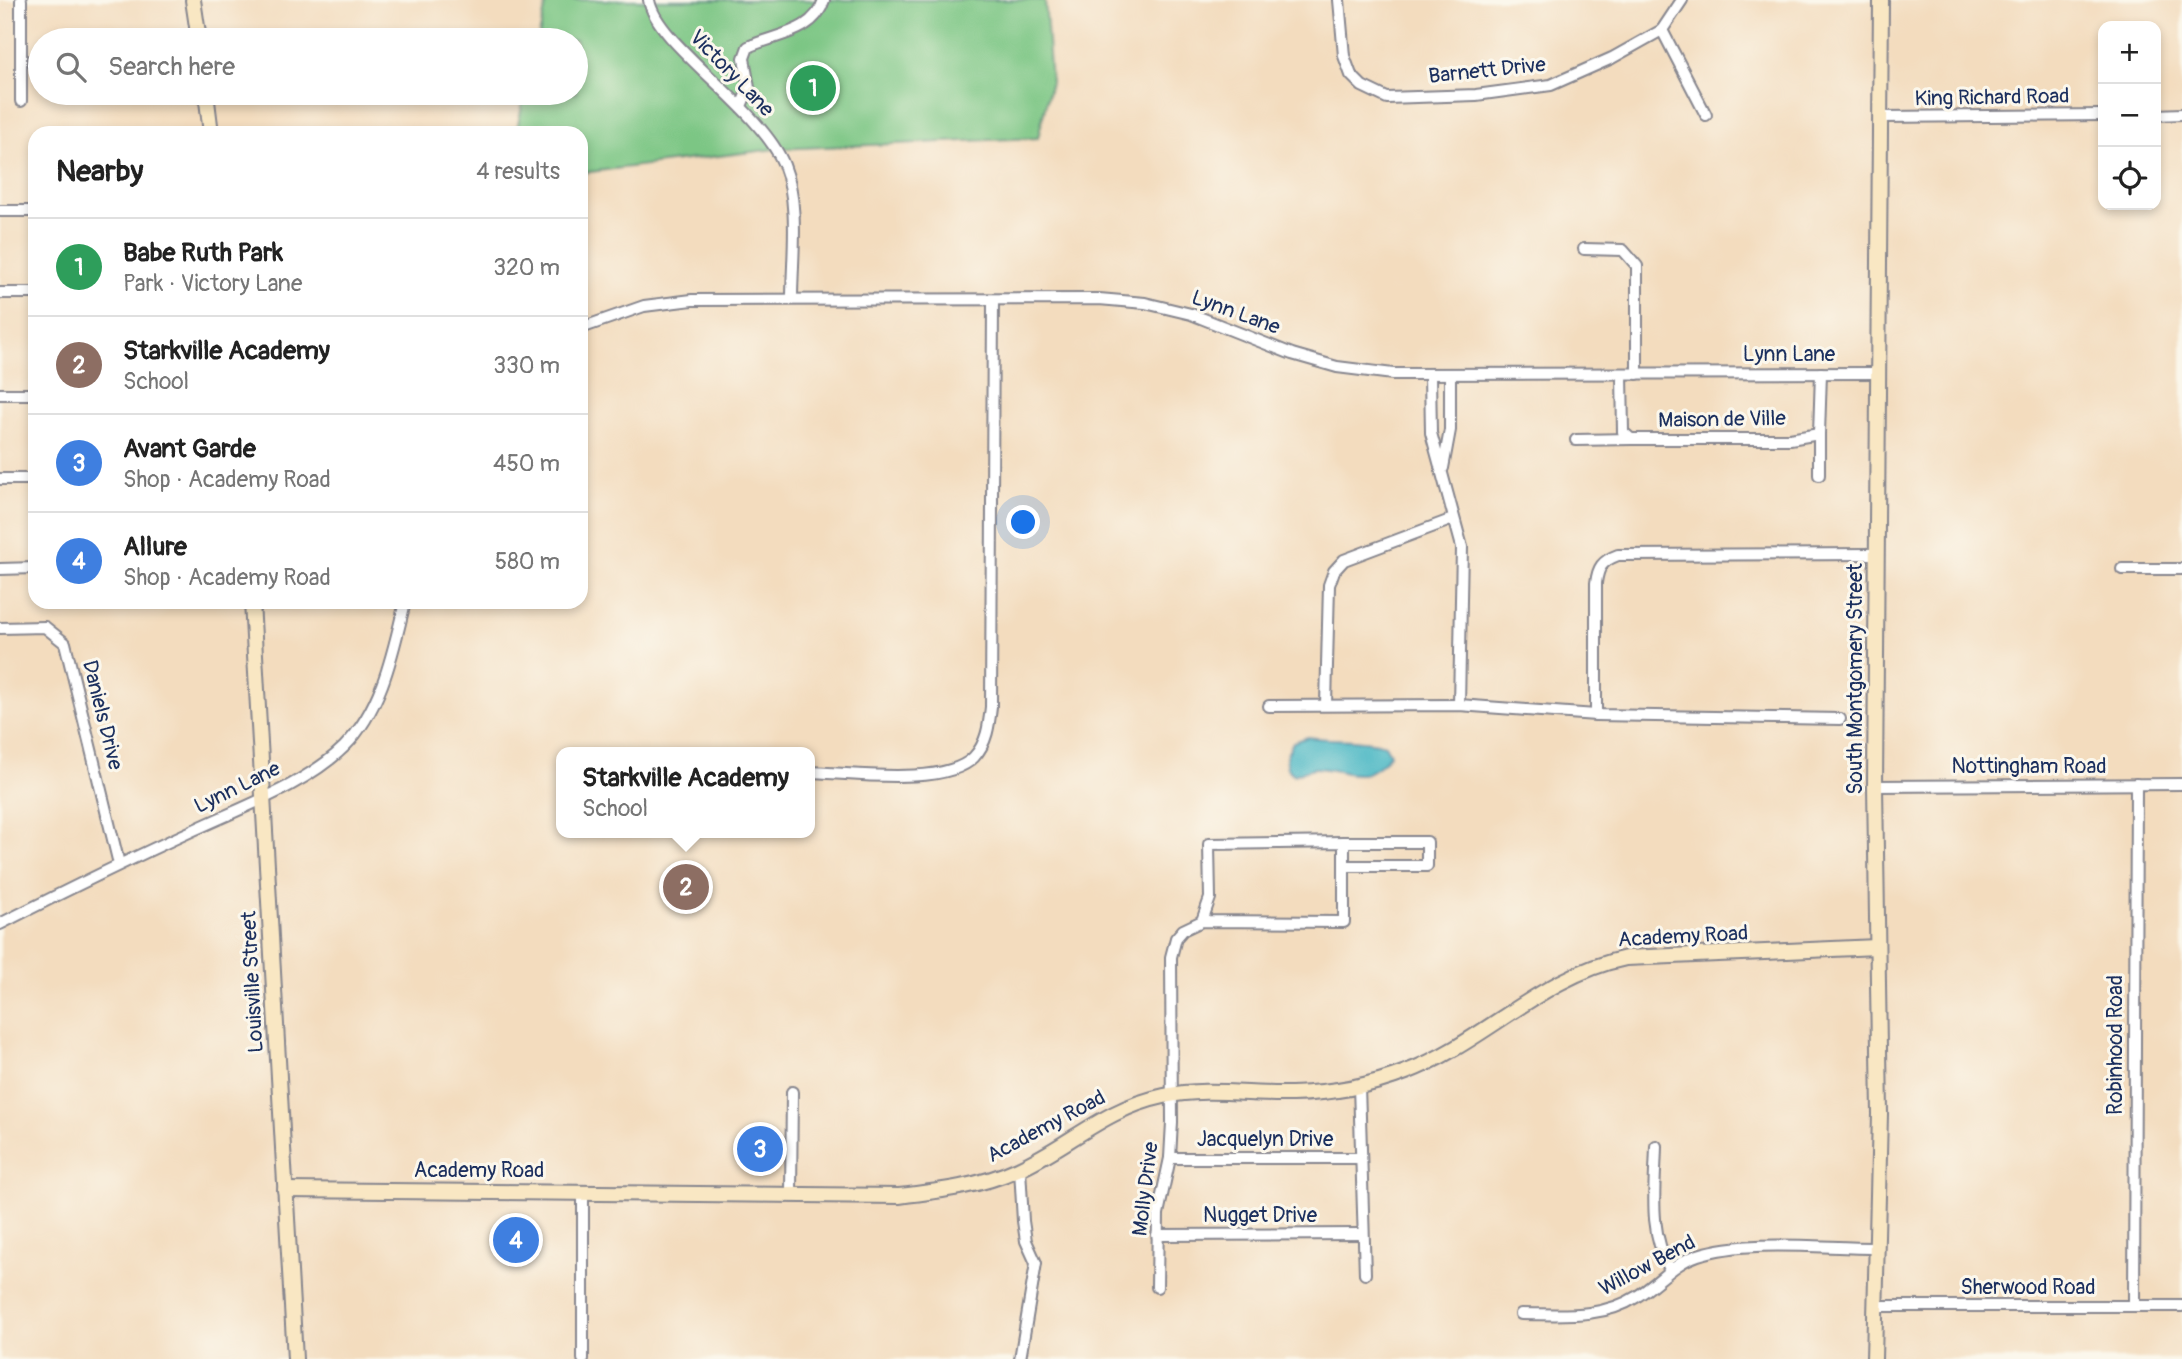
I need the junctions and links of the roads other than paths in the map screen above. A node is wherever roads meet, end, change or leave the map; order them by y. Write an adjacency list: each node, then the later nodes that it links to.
1 (21, 0): 10 (street)
2 (193, 0): 8 (street)
3 (649, 0): 12 (street, Victory Lane)
4 (824, 0): 12 (street)
5 (1339, 0): 9 (street, Barnett Drive)
6 (1682, 0): 9 (street, Barnett Drive)
7 (1881, 0): 17 (street, South Montgomery Street)
8 (197, 28)
9 (1662, 30): 16 (street)
10 (20, 102)
11 (208, 105): 18 (street)
12 (741, 106): 24 (street, Victory Lane)
13 (2182, 114): 15 (street)
14 (2098, 115): 17 (street, King Richard Road)
15 (2161, 115)
16 (1706, 116)
17 (1882, 117): 28 (street, South Montgomery Street)
18 (210, 126)
19 (0, 211): 20 (street)
20 (28, 211)
21 (1584, 249): 30 (street)
22 (0, 293): 23 (street)
23 (28, 293)
24 (792, 299): 25 (street, Lynn Lane); 26 (street, Lynn Lane)
25 (993, 300): 31 (street, Lynn Lane); 56 (street)
26 (588, 326)
27 (1821, 373): 28 (street, Lynn Lane); 30 (street, Lynn Lane); 35 (street)
28 (1879, 373): 43 (street, South Montgomery Street)
29 (1622, 374): 30 (street, Lynn Lane); 32 (street, Lynn Lane); 36 (street, Maison de Ville)
30 (1637, 374)
31 (1430, 375): 32 (street, Lynn Lane); 38 (street)
32 (1450, 376): 38 (street)
33 (0, 394): 34 (street)
34 (28, 394)
35 (1819, 434): 36 (street, Maison de Ville); 39 (street)
36 (1631, 439): 37 (street)
37 (1576, 440)
38 (1443, 471): 42 (street)
39 (1819, 475)
40 (0, 479): 41 (street)
41 (28, 479)
42 (1453, 519): 51 (street); 52 (street)
43 (1877, 554): 54 (street); 59 (street, South Montgomery Street)
44 (28, 568): 45 (street)
45 (0, 569)
46 (2122, 569): 47 (street)
47 (2182, 569)
48 (252, 609): 60 (street, Louisville Street)
49 (403, 609): 60 (street, Lynn Lane)
50 (0, 628): 62 (street, Daniels Drive)
51 (1326, 705): 52 (street); 53 (street)
52 (1459, 705): 54 (street)
53 (1269, 706)
54 (1596, 715): 55 (street)
55 (1840, 719)
56 (815, 772)
57 (2136, 784): 58 (street, Nottingham Road); 59 (street, Nottingham Road); 84 (street, Robinhood Road)
58 (2182, 784)
59 (1875, 786): 66 (street, South Montgomery Street)
60 (263, 798): 62 (street, Lynn Lane); 74 (street, Louisville Street)
61 (1345, 842): 63 (street); 63 (street); 64 (street)
62 (119, 864): 65 (street, Lynn Lane)
63 (1345, 866): 64 (street)
64 (1202, 921): 69 (street, Molly Drive)
65 (0, 924)
66 (1877, 947): 67 (street, Academy Road); 79 (street, South Montgomery Street)
67 (1359, 1086): 69 (street, Academy Road); 72 (street)
68 (792, 1091): 76 (street)
69 (1173, 1095): 71 (street, Molly Drive); 73 (street, Academy Road)
70 (1656, 1146): 80 (street)
71 (1170, 1158): 72 (street, Jacquelyn Drive); 78 (street, Molly Drive)
72 (1360, 1158): 77 (street)
73 (1020, 1169): 76 (street, Academy Road); 89 (street)
74 (285, 1190): 75 (street, Academy Road); 87 (street, Louisville Street)
75 (583, 1192): 76 (street, Academy Road); 88 (street)
76 (791, 1194)
77 (1362, 1234): 78 (street, Nugget Drive); 81 (street)
78 (1157, 1235): 82 (street, Molly Drive)
79 (1875, 1248): 80 (street, Willow Bend); 83 (street, South Montgomery Street)
80 (1670, 1269): 86 (street, Willow Bend)
81 (1365, 1274)
82 (1157, 1287)
83 (1874, 1306): 84 (street, Sherwood Road); 90 (street, South Montgomery Street)
84 (2134, 1306): 85 (street, Sherwood Road)
85 (2182, 1306)
86 (1521, 1314)
87 (295, 1359)
88 (583, 1359)
89 (1020, 1359)
90 (1874, 1359)

